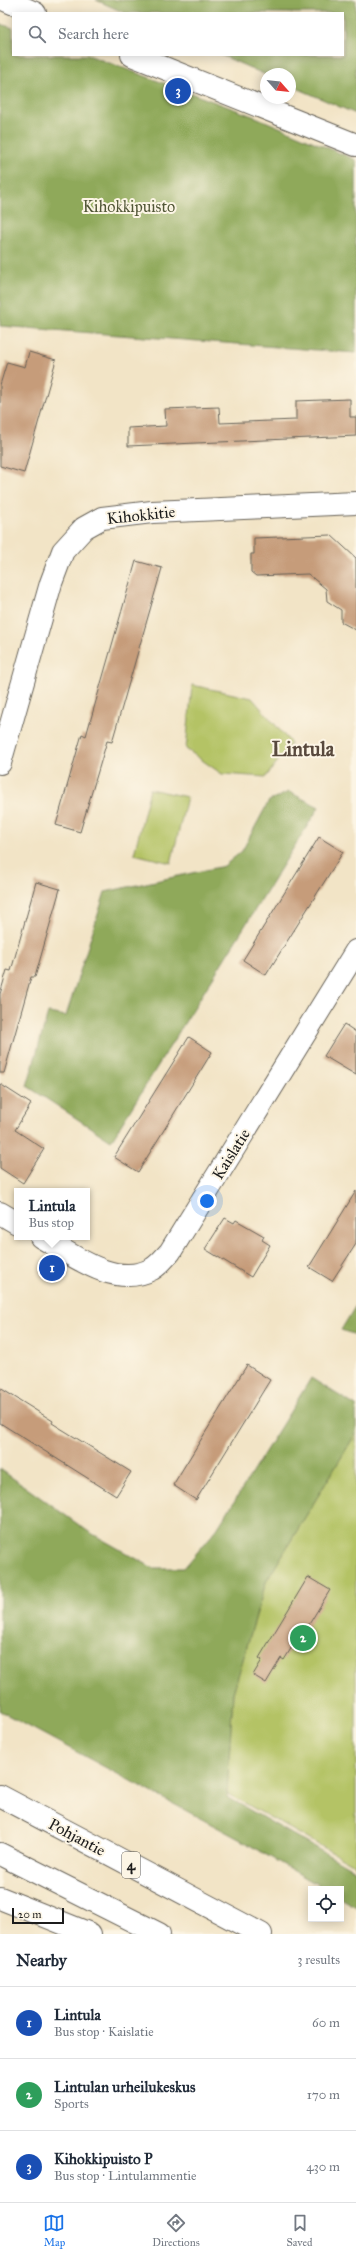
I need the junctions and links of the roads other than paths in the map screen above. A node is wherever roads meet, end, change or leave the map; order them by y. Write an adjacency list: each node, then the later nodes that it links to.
1 (5, 0): 2 (main road)
2 (33, 12)
3 (134, 56): 4 (main road)
4 (356, 145)
5 (356, 503): 6 (main road, Kihokkitie)
6 (0, 763)
7 (356, 952): 10 (main road, Kaislatie)
8 (0, 1213): 9 (main road)
9 (14, 1221)
10 (47, 1240)
11 (0, 1796): 16 (main road, Pohjantie / 4)
12 (0, 1854): 15 (main road)
13 (0, 1898): 14 (main road)
14 (90, 1934)
15 (159, 1934)
16 (261, 1934)

